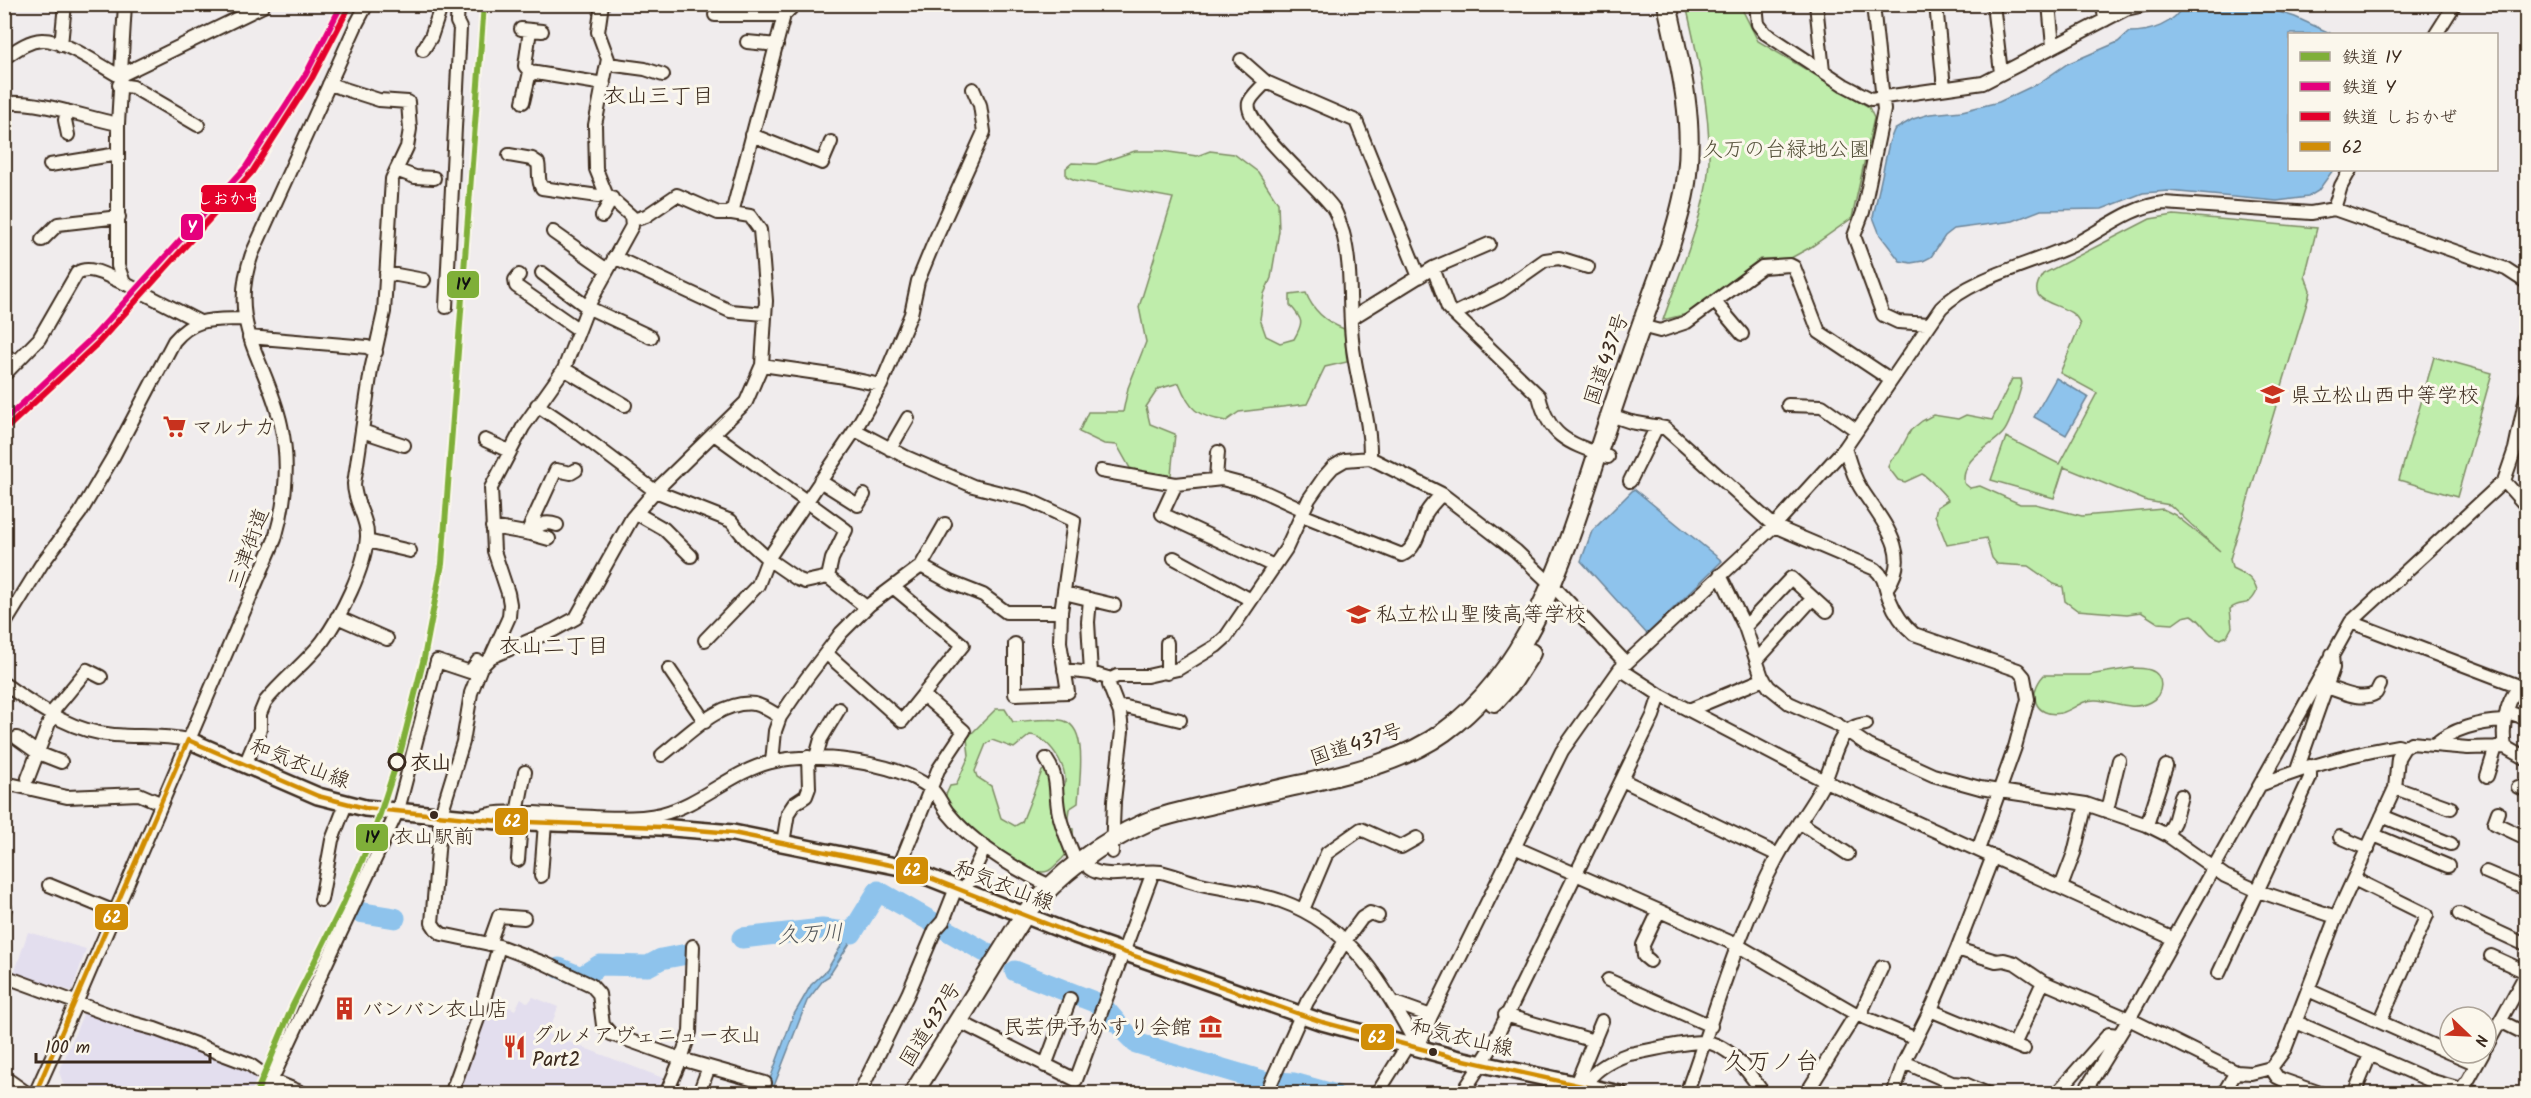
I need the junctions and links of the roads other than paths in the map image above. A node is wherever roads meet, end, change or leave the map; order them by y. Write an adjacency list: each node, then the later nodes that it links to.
1 (64, 4): 27 (street)
2 (125, 4): 38 (street)
3 (368, 4): 40 (street, 三津街道)
4 (442, 4): 30 (street)
5 (458, 4): 80 (street)
6 (602, 4): 33 (street)
7 (795, 4): 22 (street)
8 (1667, 4): 88 (highway, 国道437号)
9 (1678, 4): 88 (highway, 国道437号)
10 (1756, 4): 34 (street)
11 (1816, 4): 34 (street)
12 (1873, 4): 44 (street)
13 (1936, 4): 42 (street)
14 (1993, 4): 36 (street)
15 (2049, 4): 29 (street)
16 (2103, 4): 23 (street)
17 (2149, 4): 23 (street)
18 (2455, 4): 25 (street)
19 (263, 6): 38 (street)
20 (749, 10): 21 (street); 22 (street)
21 (715, 15)
22 (784, 15): 28 (street)
23 (2105, 20): 29 (street)
24 (531, 30): 35 (street)
25 (2437, 33)
26 (747, 42): 28 (street)
27 (61, 45): 31 (street); 38 (street)
28 (777, 45): 51 (street)
29 (2053, 46): 36 (street)
30 (423, 50)
31 (4, 58)
32 (1241, 60): 39 (street)
33 (608, 64): 37 (street); 41 (street)
34 (1823, 71): 44 (street)
35 (530, 72): 41 (street); 45 (street)
36 (2001, 74): 42 (street)
37 (663, 75)
38 (119, 81): 48 (street); 49 (street)
39 (1266, 82): 75 (street); 84 (street)
40 (329, 84): 56 (street); 85 (street, 三津街道)
41 (604, 84): 59 (street)
42 (1944, 88): 44 (street)
43 (973, 89): 100 (street)
44 (1883, 98): 87 (street)
45 (523, 102)
46 (4, 103): 47 (street)
47 (67, 111): 48 (street); 50 (street)
48 (118, 124): 53 (street)
49 (198, 125)
50 (68, 135)
51 (752, 135): 52 (street); 61 (street)
52 (831, 142)
53 (118, 154): 55 (street); 63 (street)
54 (509, 155): 59 (street)
55 (50, 165)
56 (396, 170): 58 (street); 72 (street)
57 (2349, 171): 60 (street)
58 (434, 178)
59 (609, 196): 62 (street); 64 (street)
60 (2334, 209): 77 (street); 87 (street)
61 (732, 213): 64 (street); 82 (street)
62 (602, 216)
63 (119, 217): 66 (street); 78 (street)
64 (633, 220): 68 (street)
65 (553, 232): 71 (street)
66 (42, 240)
67 (1489, 244): 70 (street)
68 (614, 257): 71 (street); 82 (street)
69 (1588, 267): 83 (street)
70 (1433, 268): 75 (street); 83 (street)
71 (607, 270): 81 (street)
72 (386, 273): 76 (street); 93 (street)
73 (542, 273): 81 (street)
74 (519, 275): 89 (street)
75 (1419, 277): 84 (street)
76 (424, 280)
77 (2526, 282)
78 (124, 283): 86 (street); 95 (street)
79 (1715, 302): 88 (street); 90 (street); 99 (street)
80 (446, 307)
81 (587, 307): 89 (street); 92 (street)
82 (765, 314): 96 (street)
83 (1454, 314): 118 (street)
84 (1352, 318): 119 (street)
85 (244, 319): 86 (street); 91 (street, 三津街道)
86 (198, 321): 162 (street)
87 (1930, 324): 99 (street)
88 (1646, 327): 105 (highway, 国道437号)
89 (579, 330): 97 (street)
90 (1742, 334)
91 (249, 337): 93 (street); 198 (street, 三津街道)
92 (651, 337)
93 (376, 352): 110 (street)
94 (4, 355): 95 (street)
95 (17, 363): 98 (street)
96 (762, 365): 100 (street); 111 (street)
97 (564, 369): 102 (street); 103 (street)
98 (4, 375)
99 (1891, 380): 109 (street)
100 (881, 385): 108 (street)
101 (2526, 397): 125 (street)
102 (537, 405): 116 (street); 127 (street)
103 (625, 405)
104 (1788, 405): 109 (street)
105 (1615, 417): 107 (street); 118 (highway, 国道437号)
106 (908, 418): 115 (street)
107 (1657, 426): 124 (street); 137 (street)
108 (855, 430): 115 (street); 123 (street)
109 (1856, 430): 114 (street)
110 (362, 431): 113 (street); 140 (street)
111 (714, 434): 127 (street); 130 (street)
112 (485, 440): 116 (street)
113 (404, 445)
114 (1845, 448): 137 (street); 150 (street)
115 (890, 449): 152 (street)
116 (509, 451): 136 (street)
117 (1218, 452): 122 (street)
118 (1602, 455): 151 (highway, 国道437号)
119 (1370, 458): 128 (street); 132 (street)
120 (576, 470): 138 (street)
121 (1101, 471): 126 (street)
122 (1216, 478): 126 (street); 132 (street)
123 (820, 481): 129 (street); 130 (street)
124 (1630, 481)
125 (2504, 481): 131 (street); 161 (street)
126 (1176, 484): 146 (street)
127 (655, 491): 133 (street); 144 (street)
128 (1442, 494): 132 (street); 151 (street)
129 (864, 495)
130 (807, 501): 144 (street); 148 (street)
131 (2526, 506)
132 (1303, 512): 146 (street)
133 (636, 513): 142 (street); 170 (street)
134 (945, 524): 145 (street)
135 (557, 525): 138 (street)
136 (492, 526): 138 (street); 170 (street)
137 (1774, 526): 147 (street); 150 (street)
138 (529, 534): 139 (street)
139 (549, 539)
140 (367, 540): 141 (street); 160 (street)
141 (410, 551)
142 (691, 556)
143 (1174, 558): 155 (street)
144 (768, 559): 148 (street); 165 (street)
145 (921, 566): 149 (street); 159 (street)
146 (1274, 566): 155 (street)
147 (1720, 575): 163 (street); 172 (street)
148 (828, 577): 157 (street)
149 (893, 587): 157 (street); 184 (street)
150 (1887, 588): 222 (street)
151 (1555, 589): 172 (street); 244 (highway, 国道437号)
152 (1064, 593): 154 (street); 159 (street)
153 (1813, 598): 158 (street); 163 (street); 171 (street)
154 (1090, 599): 156 (street); 175 (street)
155 (1251, 600): 176 (street)
156 (1114, 605)
157 (866, 608): 168 (street)
158 (1827, 611)
159 (1061, 612): 174 (street)
160 (337, 617): 164 (street); 210 (street)
161 (2351, 622): 169 (street); 180 (street)
162 (4, 625)
163 (1745, 627): 171 (street)
164 (387, 639)
165 (705, 640)
166 (1167, 643): 176 (street)
167 (1015, 644): 174 (street)
168 (826, 653): 184 (street); 190 (street)
169 (2332, 653): 183 (street); 218 (street)
170 (490, 657): 228 (street); 231 (street)
171 (1757, 660): 179 (street)
172 (1623, 666): 185 (street); 246 (street)
173 (669, 669): 194 (street)
174 (1064, 670): 175 (street)
175 (1091, 673): 178 (street)
176 (1167, 673): 178 (street)
177 (101, 677): 189 (street)
178 (1111, 679): 186 (street)
179 (1764, 679): 188 (street); 196 (street)
180 (2523, 683): 191 (street)
181 (4, 684): 189 (street)
182 (2380, 685): 183 (street)
183 (2327, 687): 212 (street)
184 (923, 695): 220 (street)
185 (1660, 695): 188 (street); 216 (street)
186 (1118, 708): 193 (street); 244 (street)
187 (839, 709): 204 (street)
188 (1689, 710): 217 (street)
189 (52, 717): 198 (street); 202 (street)
190 (780, 717): 194 (street); 209 (street)
191 (2505, 717): 192 (street); 199 (street); 200 (street)
192 (2526, 718)
193 (1180, 720)
194 (705, 722): 203 (street)
195 (1866, 724): 196 (street)
196 (1847, 731): 217 (street); 222 (street)
197 (17, 738): 202 (street)
198 (188, 740): 210 (main road, 和気衣山線); 224 (street, 三津街道)
199 (2434, 745): 200 (street); 201 (street)
200 (2500, 747): 206 (street); 214 (street)
201 (2404, 748): 212 (street); 221 (street)
202 (38, 753): 208 (street); 215 (street)
203 (662, 755)
204 (812, 757): 209 (street); 220 (street); 242 (street)
205 (1046, 759): 253 (street)
206 (2526, 759)
207 (2119, 760): 229 (street)
208 (61, 762)
209 (772, 762): 233 (street)
210 (245, 765): 225 (main road, 和気衣山線)
211 (2166, 766): 236 (street)
212 (2304, 768): 218 (street); 267 (street)
213 (525, 772): 233 (street)
214 (2487, 776)
215 (28, 778)
216 (1622, 780): 250 (street); 259 (street)
217 (1825, 781): 234 (street); 248 (street)
218 (2260, 785): 256 (street)
219 (4, 786): 224 (street)
220 (930, 788): 245 (street); 255 (street)
221 (2395, 788): 227 (street); 232 (street)
222 (1999, 791): 226 (street); 248 (street)
223 (2181, 796): 237 (street)
224 (160, 803): 271 (street, 三津街道)
225 (346, 804): 228 (main road, 和気衣山線); 268 (street)
226 (2086, 804): 229 (street); 264 (street)
227 (2451, 808)
228 (398, 810): 231 (main road, 和気衣山線); 327 (street)
229 (2107, 810): 236 (street)
230 (2498, 812): 240 (street)
231 (441, 814): 233 (main road, 和気衣山線); 279 (street)
232 (2382, 816): 238 (street); 243 (street)
233 (519, 818): 235 (main road, 和気衣山線); 252 (street)
234 (1799, 822): 249 (street); 250 (street)
235 (545, 823): 242 (main road, 和気衣山線); 260 (street)
236 (2147, 825): 237 (street)
237 (2167, 835): 256 (street)
238 (2374, 835): 247 (street); 254 (street)
239 (2340, 837): 247 (street)
240 (2526, 837)
241 (1417, 838): 269 (street)
242 (783, 843): 255 (main road, 和気衣山線)
243 (2451, 844)
244 (1113, 845): 253 (highway, 国道437号)
245 (985, 847): 263 (street); 266 (street)
246 (1514, 847): 259 (street); 301 (street)
247 (2368, 849): 261 (street)
248 (1978, 850): 251 (street)
249 (1848, 854)
250 (1778, 855): 280 (street)
251 (1993, 856): 264 (street); 283 (street)
252 (518, 860)
253 (1083, 865): 257 (street); 263 (highway, 国道437号); 274 (highway, 国道437号)
254 (2448, 866)
255 (899, 867): 266 (main road, 和気衣山線)
256 (2213, 870): 267 (street); 277 (street)
257 (1153, 872): 269 (street); 284 (street)
258 (2486, 872): 265 (street)
259 (1575, 874): 270 (street); 300 (street)
260 (541, 876)
261 (2354, 879): 275 (street); 306 (street)
262 (49, 885): 271 (street)
263 (1050, 885): 274 (highway, 国道437号)
264 (2061, 887): 277 (street)
265 (2526, 889)
266 (960, 890): 274 (main road, 和気衣山線); 338 (street)
267 (2258, 891): 275 (street); 288 (street)
268 (321, 900)
269 (1303, 910): 278 (street)
270 (1659, 911): 280 (street); 286 (street)
271 (115, 912): 295 (street, 三津街道)
272 (2466, 913): 281 (street)
273 (1378, 916): 278 (street)
274 (1030, 917): 284 (main road, 和気衣山線); 307 (highway, 国道437号)
275 (2336, 917): 293 (street)
276 (524, 918): 279 (street)
277 (2174, 939): 302 (street)
278 (1345, 941): 296 (street); 299 (street)
279 (494, 945): 318 (street); 336 (street)
280 (1737, 945): 298 (street); 309 (street)
281 (2526, 945)
282 (693, 946): 318 (street)
283 (1957, 949): 292 (street); 297 (street)
284 (1122, 952): 299 (main road, 和気衣山線); 322 (street)
285 (2491, 956): 289 (street)
286 (1650, 961)
287 (1882, 967): 298 (street)
288 (2219, 973)
289 (2526, 973): 304 (street)
290 (4, 976): 295 (street)
291 (1608, 980): 309 (street)
292 (2043, 982): 297 (street); 302 (street)
293 (2308, 990): 305 (street); 306 (street)
294 (1070, 999): 322 (street)
295 (77, 1001): 327 (street); 333 (street, 三津街道)
296 (1392, 1002): 301 (street); 315 (street)
297 (1930, 1010): 312 (street)
298 (1858, 1014): 312 (street); 347 (street)
299 (1301, 1015): 315 (main road, 和気衣山線); 341 (street)
300 (1505, 1015): 313 (street); 320 (street)
301 (1431, 1016): 315 (street)
302 (2129, 1019): 311 (street); 325 (street)
303 (1602, 1021): 313 (street)
304 (2500, 1021): 308 (street); 310 (street)
305 (2296, 1022): 317 (street); 324 (street)
306 (2380, 1022): 316 (street)
307 (963, 1024): 322 (street); 339 (highway, 国道437号); 340 (highway, 国道437号)
308 (2498, 1025)
309 (1711, 1026): 314 (street)
310 (2526, 1034)
311 (2119, 1035): 350 (street); 351 (street)
312 (1914, 1038): 319 (street)
313 (1594, 1041): 329 (street)
314 (1705, 1042): 329 (street); 345 (street); 346 (street)
315 (1413, 1047): 320 (main road, 和気衣山線); 342 (street)
316 (2438, 1048)
317 (2370, 1055): 331 (street); 354 (street)
318 (681, 1059): 323 (street); 337 (street)
319 (1904, 1062): 348 (street); 349 (street)
320 (1481, 1064): 329 (main road, 和気衣山線); 343 (street)
321 (2476, 1065): 331 (street)
322 (1045, 1066)
323 (709, 1067): 328 (street); 330 (street)
324 (2271, 1068): 325 (street); 353 (street)
325 (2236, 1072): 352 (street)
326 (4, 1077): 332 (street)
327 (271, 1080): 334 (street); 335 (street)
328 (765, 1083)
329 (1581, 1085): 344 (main road, 和気衣山線)
330 (701, 1088)
331 (2460, 1091): 355 (street)
332 (28, 1094)
333 (35, 1094)
334 (265, 1094)
335 (305, 1094)
336 (451, 1094)
337 (666, 1094)
338 (859, 1094)
339 (913, 1094)
340 (925, 1094)
341 (1266, 1094)
342 (1377, 1094)
343 (1462, 1094)
344 (1620, 1094)
345 (1686, 1094)
346 (1764, 1094)
347 (1806, 1094)
348 (1893, 1094)
349 (1988, 1094)
350 (2056, 1094)
351 (2083, 1094)
352 (2223, 1094)
353 (2323, 1094)
354 (2354, 1094)
355 (2478, 1094)

